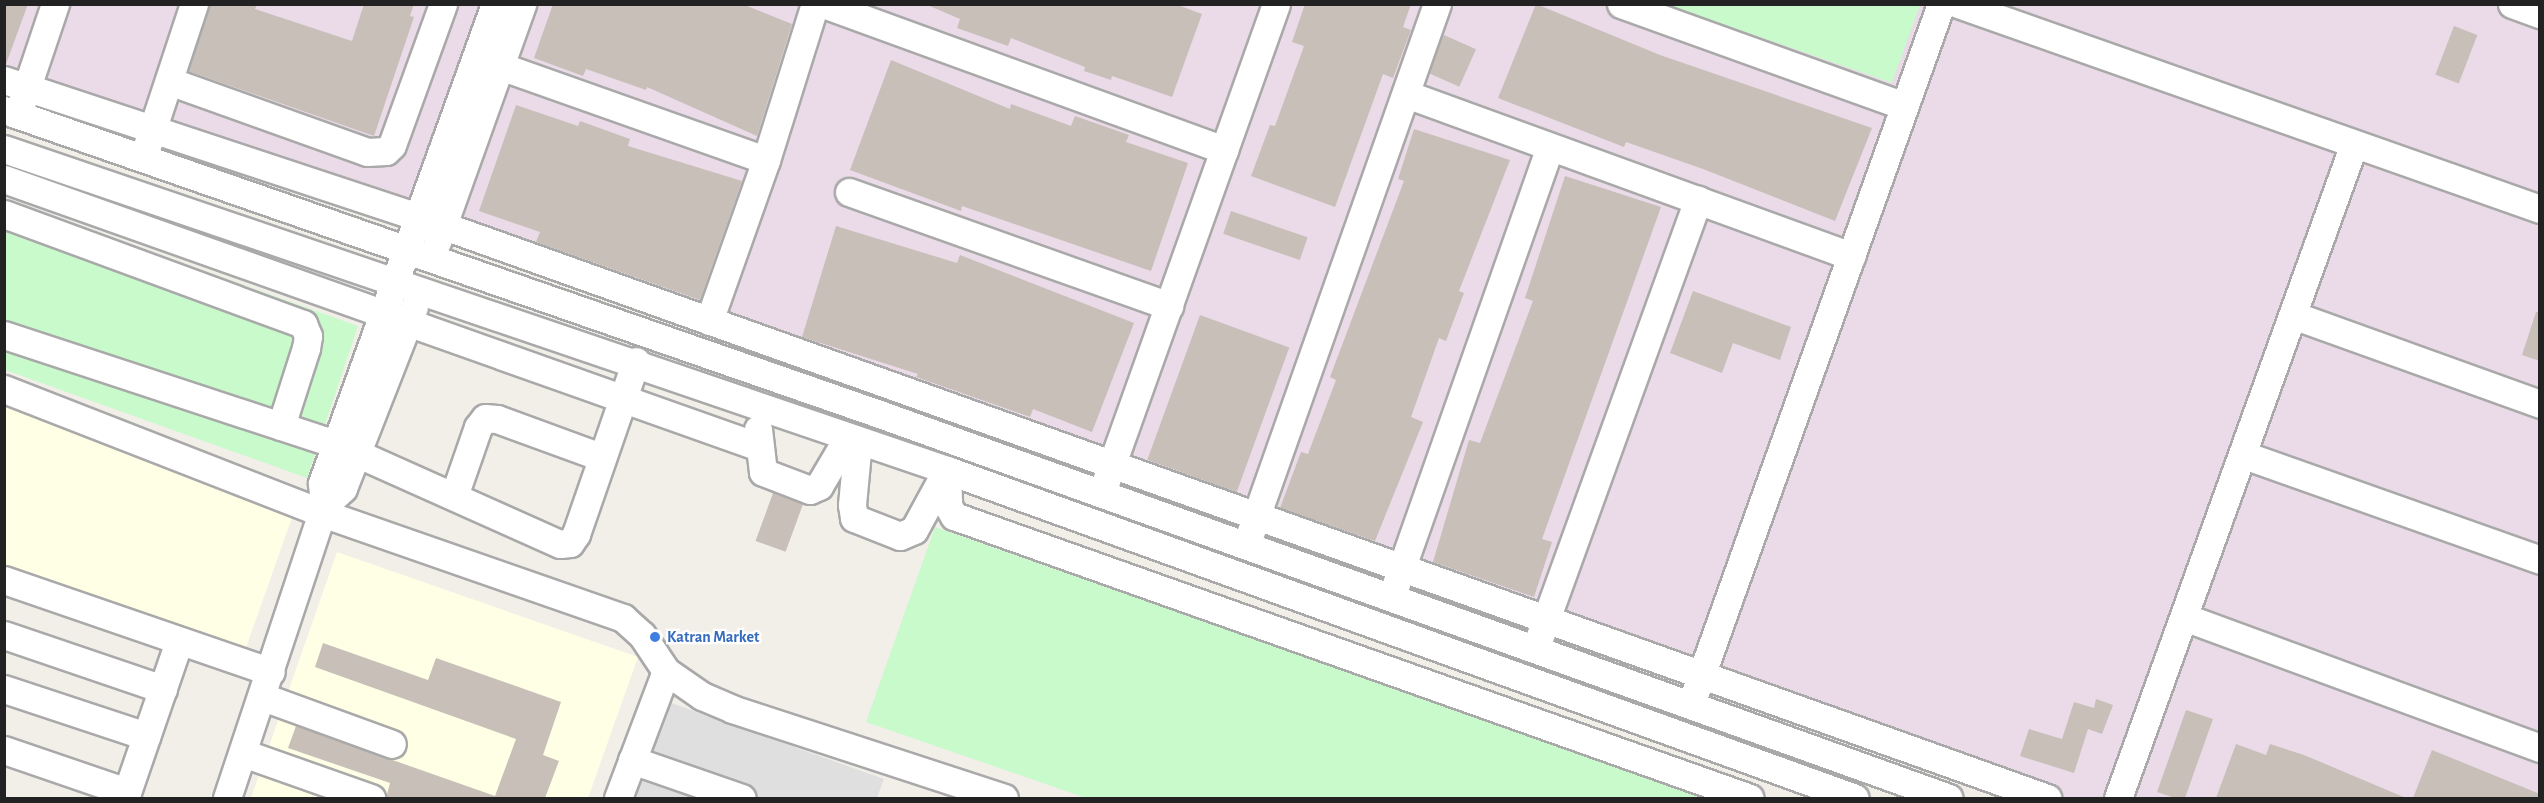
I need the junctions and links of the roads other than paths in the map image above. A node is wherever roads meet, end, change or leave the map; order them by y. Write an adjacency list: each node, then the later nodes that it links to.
1 (56, 4): 17 (street)
2 (194, 4): 16 (street)
3 (442, 4): 16 (street)
4 (495, 4): 33 (street)
5 (522, 4): 15 (street)
6 (815, 4): 27 (street)
7 (823, 4): 25 (street)
8 (1276, 4): 25 (street)
9 (1437, 4): 18 (street)
10 (1621, 4): 19 (street)
11 (1941, 4): 19 (street)
12 (1958, 4): 22 (street)
13 (2512, 4): 14 (street)
14 (2540, 14)
15 (500, 66): 27 (street); 33 (street)
16 (169, 81): 21 (street)
17 (16, 83): 20 (street); 21 (street)
18 (1406, 94): 23 (street); 58 (street)
19 (1904, 106): 35 (street)
20 (11, 112): 26 (street)
21 (153, 129): 26 (street); 33 (street)
22 (2354, 144): 31 (street); 38 (street)
23 (1550, 147): 30 (street); 62 (street)
24 (4, 149): 36 (street)
25 (1224, 150): 37 (street)
26 (143, 158): 34 (street)
27 (766, 160): 40 (street)
28 (4, 179): 39 (street)
29 (849, 192): 37 (street)
30 (1698, 200): 35 (street); 66 (street)
31 (2540, 209)
32 (4, 214): 47 (street)
33 (431, 222): 34 (street); 40 (street)
34 (419, 254): 36 (street); 55 (street)
35 (1851, 256): 71 (street)
36 (408, 284): 39 (street); 42 (street)
37 (1169, 306): 53 (street)
38 (2293, 315): 46 (street); 51 (street)
39 (396, 319): 44 (street); 50 (street)
40 (709, 321): 53 (street)
41 (4, 335): 47 (street)
42 (636, 361): 44 (street); 45 (street)
43 (4, 389): 57 (street)
44 (622, 400): 49 (street); 52 (street)
45 (756, 404): 48 (street); 49 (street)
46 (2540, 404)
47 (281, 426): 50 (street)
48 (853, 439): 49 (street); 54 (street); 54 (street)
49 (759, 447)
50 (346, 448): 56 (street); 57 (street)
51 (2244, 455): 61 (street); 65 (street)
52 (601, 457): 56 (street); 56 (street)
53 (1111, 464): 55 (street); 58 (street)
54 (947, 470): 59 (street); 89 (street)
55 (1101, 494): 59 (street); 60 (street)
56 (454, 496)
57 (323, 510): 70 (street); 72 (street)
58 (1256, 516): 60 (street); 62 (street)
59 (1092, 521): 77 (street)
60 (1246, 546): 64 (street)
61 (2540, 560)
62 (1402, 568): 64 (street); 66 (street)
63 (4, 580): 68 (street)
64 (1391, 598): 69 (street)
65 (2184, 617): 79 (street); 93 (street)
66 (1546, 620): 69 (street); 71 (street)
67 (4, 635): 74 (street)
68 (180, 640): 72 (street); 74 (street)
69 (1535, 650): 75 (street)
70 (666, 671): 82 (street); 88 (street)
71 (1701, 675): 75 (street); 92 (street)
72 (267, 684): 78 (street); 81 (street)
73 (4, 689): 76 (street)
74 (162, 689): 76 (street)
75 (1690, 706): 77 (street); 91 (street)
76 (146, 736): 83 (street)
77 (1679, 736): 90 (street)
78 (392, 744)
79 (2540, 748)
80 (4, 750): 83 (street)
81 (243, 753): 84 (street); 85 (street)
82 (632, 760): 86 (street); 87 (street)
83 (126, 795)
84 (227, 798)
85 (371, 798)
86 (618, 798)
87 (742, 798)
88 (1004, 798)
89 (1750, 798)
90 (1855, 798)
91 (1949, 798)
92 (2047, 798)
93 (2118, 798)

